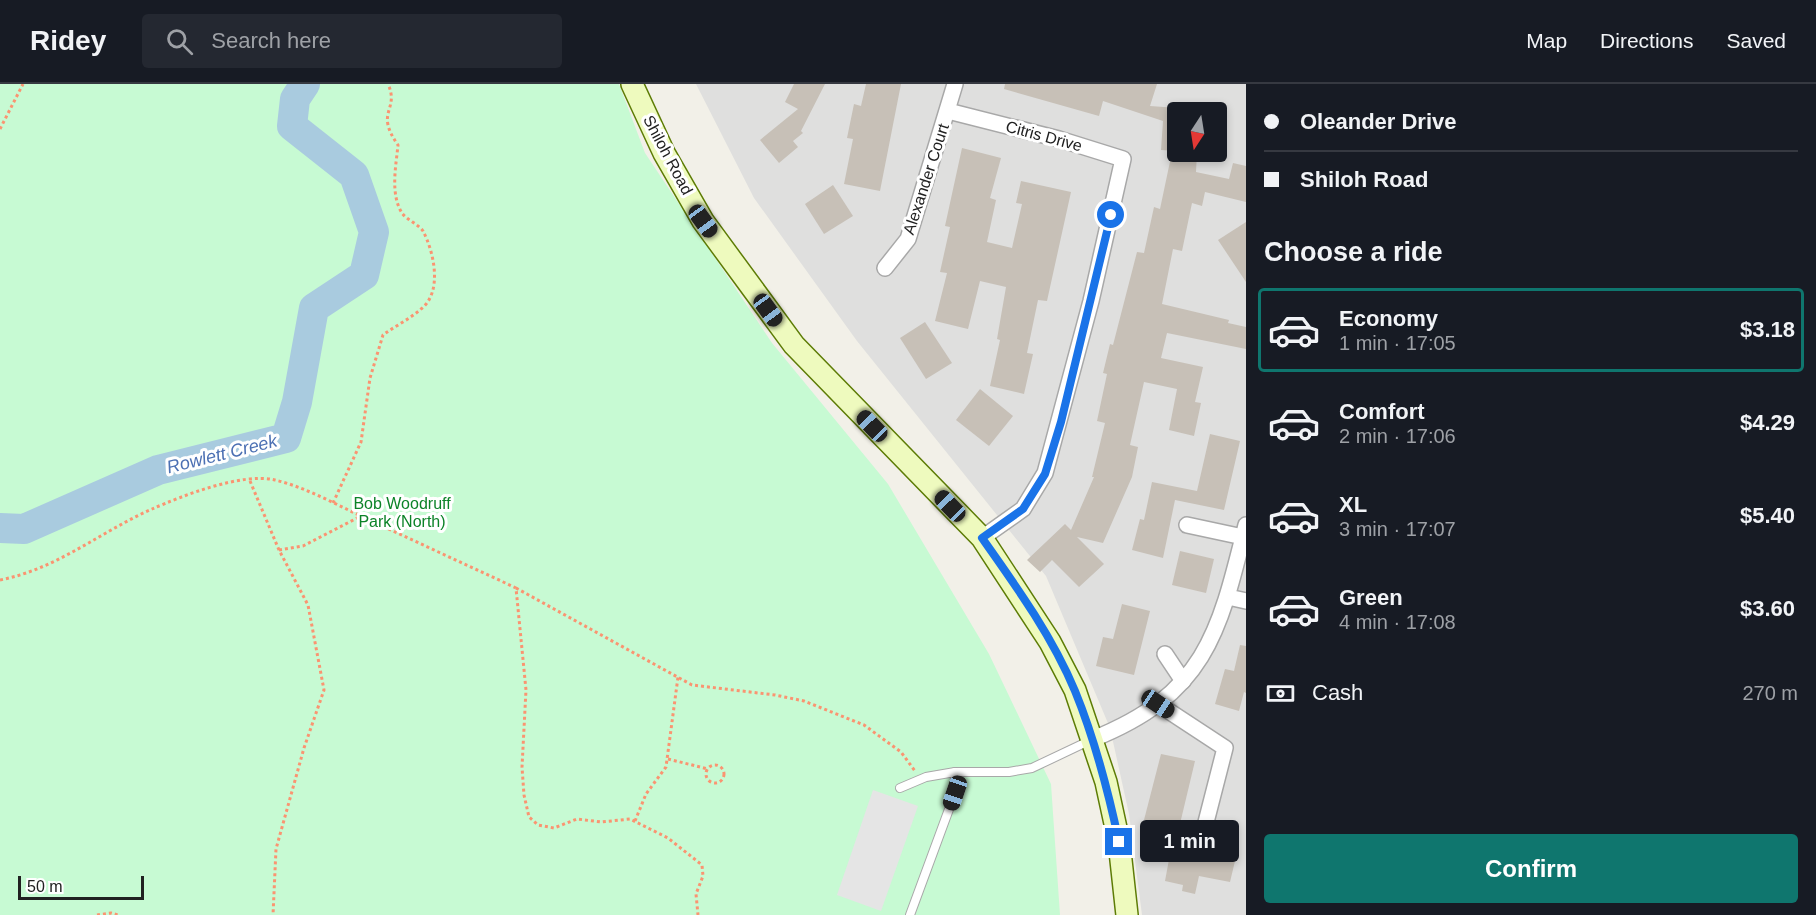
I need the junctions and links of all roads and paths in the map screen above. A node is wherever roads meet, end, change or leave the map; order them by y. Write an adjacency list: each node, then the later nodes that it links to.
1 (23, 84): 6 (path)
2 (388, 84): 9 (path)
3 (632, 84): 13 (main road, Shiloh Road)
4 (955, 84): 5 (street, Alexander Court)
5 (948, 111): 7 (street, Alexander Court); 13 (street, Citris Drive)
6 (0, 129)
7 (885, 268)
8 (250, 481): 9 (path); 14 (path); 15 (path)
9 (333, 503): 10 (path)
10 (361, 516): 14 (path); 16 (path)
11 (1187, 525): 12 (street)
12 (1245, 531): 17 (street)
13 (982, 538): 23 (main road, Shiloh Road)
14 (279, 550): 31 (path)
15 (0, 580)
16 (516, 588): 20 (path); 29 (path)
17 (1228, 597): 18 (street); 21 (street)
18 (1246, 601)
19 (1165, 654): 21 (street)
20 (678, 677): 24 (path); 27 (path)
21 (1183, 681): 22 (street)
22 (1158, 704): 23 (street); 30 (street)
23 (1093, 740): 26 (lane); 36 (main road, Shiloh Road)
24 (668, 759): 25 (path); 29 (path)
25 (708, 769): 25 (path)
26 (955, 772): 27 (lane); 35 (lane)
27 (922, 778): 28 (lane)
28 (900, 788)
29 (635, 821): 34 (path)
30 (1205, 826)
31 (275, 914)
32 (97, 915): 33 (path)
33 (118, 915)
34 (698, 915)
35 (910, 915)
36 (1127, 915)

